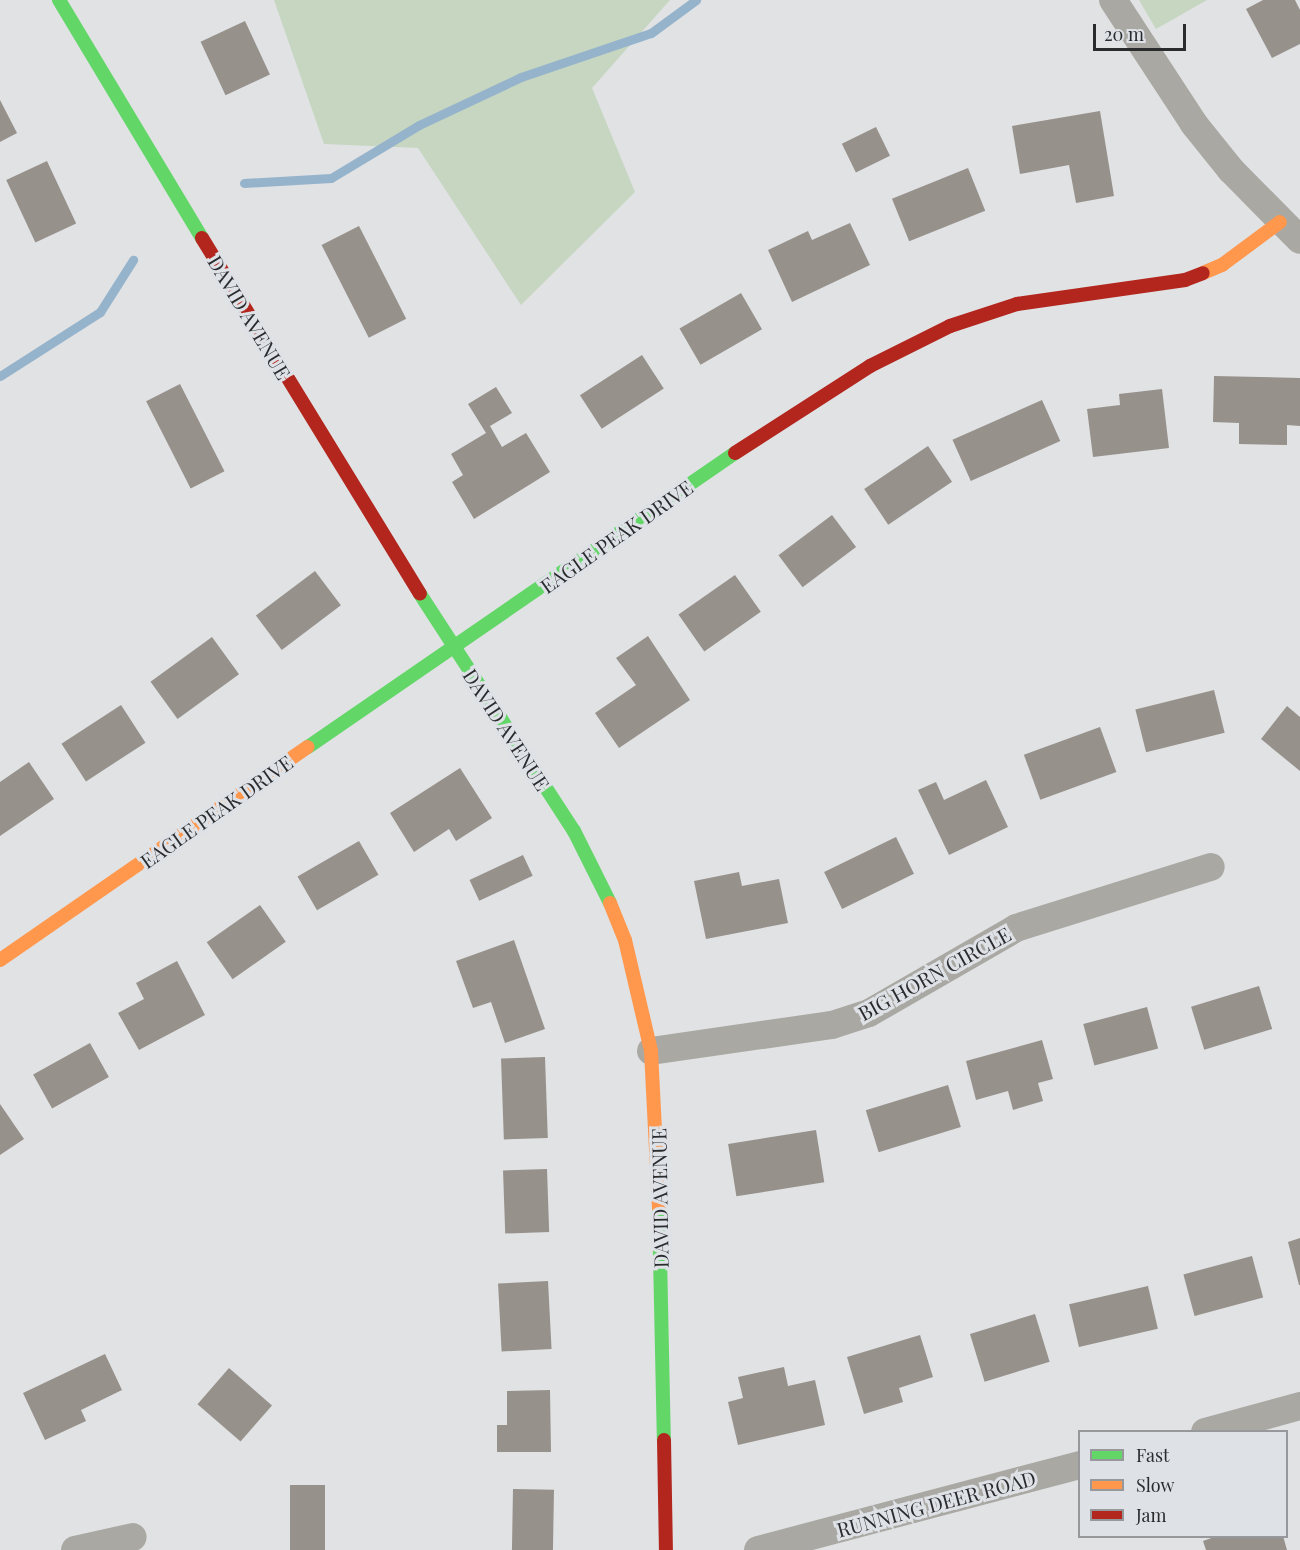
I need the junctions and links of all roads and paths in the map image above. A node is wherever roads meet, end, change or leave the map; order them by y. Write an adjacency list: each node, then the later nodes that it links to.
1 (59, 0): 4 (street, DAVID AVENUE)
2 (1113, 0): 3 (street)
3 (1290, 231): 4 (street, EAGLE PEAK DRIVE)
4 (453, 648): 6 (street, EAGLE PEAK DRIVE); 7 (street, DAVID AVENUE)
5 (1211, 867): 7 (street, BIG HORN CIRCLE)
6 (0, 960)
7 (651, 1050): 13 (street, DAVID AVENUE)
8 (1300, 1406): 9 (street)
9 (1209, 1430)
10 (1078, 1466): 14 (street, RUNNING DEER ROAD)
11 (133, 1537): 12 (street)
12 (75, 1550)
13 (666, 1550)
14 (758, 1550)

